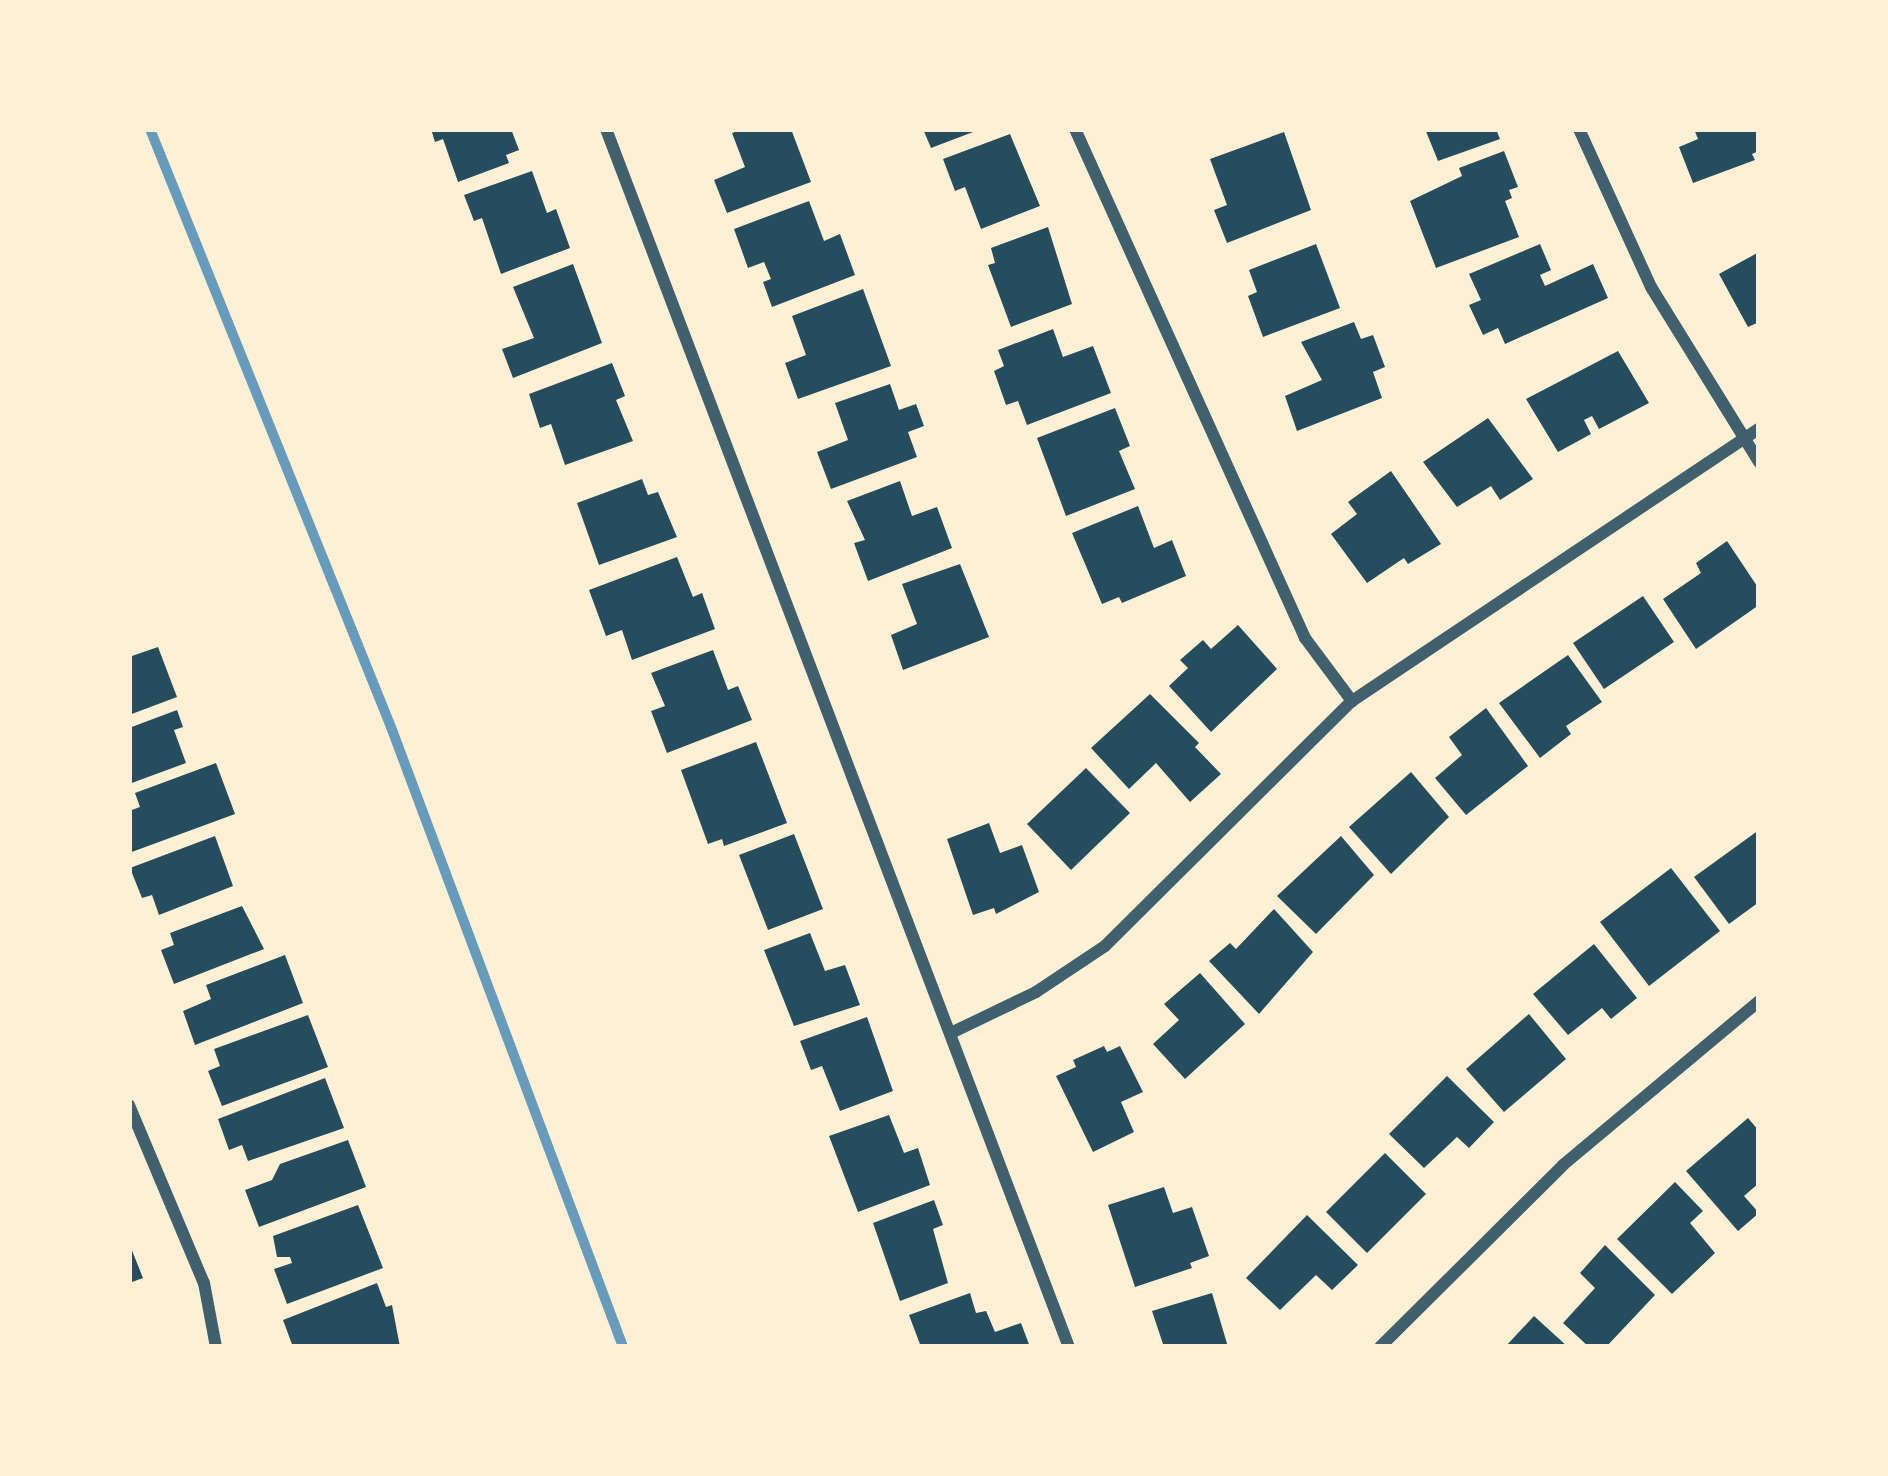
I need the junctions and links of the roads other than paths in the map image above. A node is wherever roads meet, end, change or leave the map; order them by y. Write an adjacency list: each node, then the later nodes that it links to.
1 (606, 129): 9 (street)
2 (1075, 129): 7 (street)
3 (1579, 129): 5 (street)
4 (1759, 429): 5 (street)
5 (1744, 437): 6 (street); 7 (street)
6 (1759, 462)
7 (1352, 700): 9 (street)
8 (1759, 1000): 13 (street)
9 (953, 1032): 12 (street)
10 (129, 1105): 11 (street)
11 (216, 1347)
12 (1070, 1347)
13 (1380, 1347)

